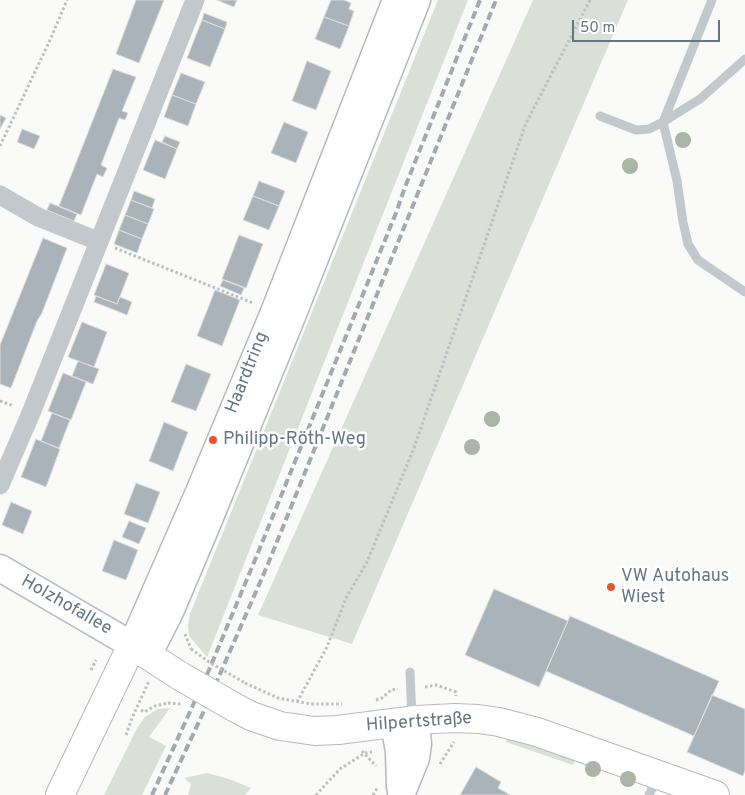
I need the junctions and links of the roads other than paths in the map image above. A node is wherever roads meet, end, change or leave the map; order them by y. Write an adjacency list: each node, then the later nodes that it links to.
1 (195, 0): 9 (street)
2 (396, 0): 13 (main road, Haardtring)
3 (417, 0): 13 (main road, Haardtring)
4 (712, 0): 7 (lane)
5 (745, 60): 7 (lane)
6 (600, 116): 7 (lane)
7 (663, 122): 10 (lane)
8 (0, 195): 9 (street)
9 (98, 241): 11 (street)
10 (745, 292)
11 (0, 486)
12 (0, 568): 13 (main road, Holzhofallee)
13 (140, 650): 15 (main road, Hilpertstraße, bridge); 17 (main road, Haardtring)
14 (410, 672): 15 (lane)
15 (408, 721): 16 (main road, Hilpertstraße); 18 (main road)
16 (654, 785): 19 (main road, Hilpertstraße)
17 (60, 795)
18 (400, 795)
19 (715, 795)

